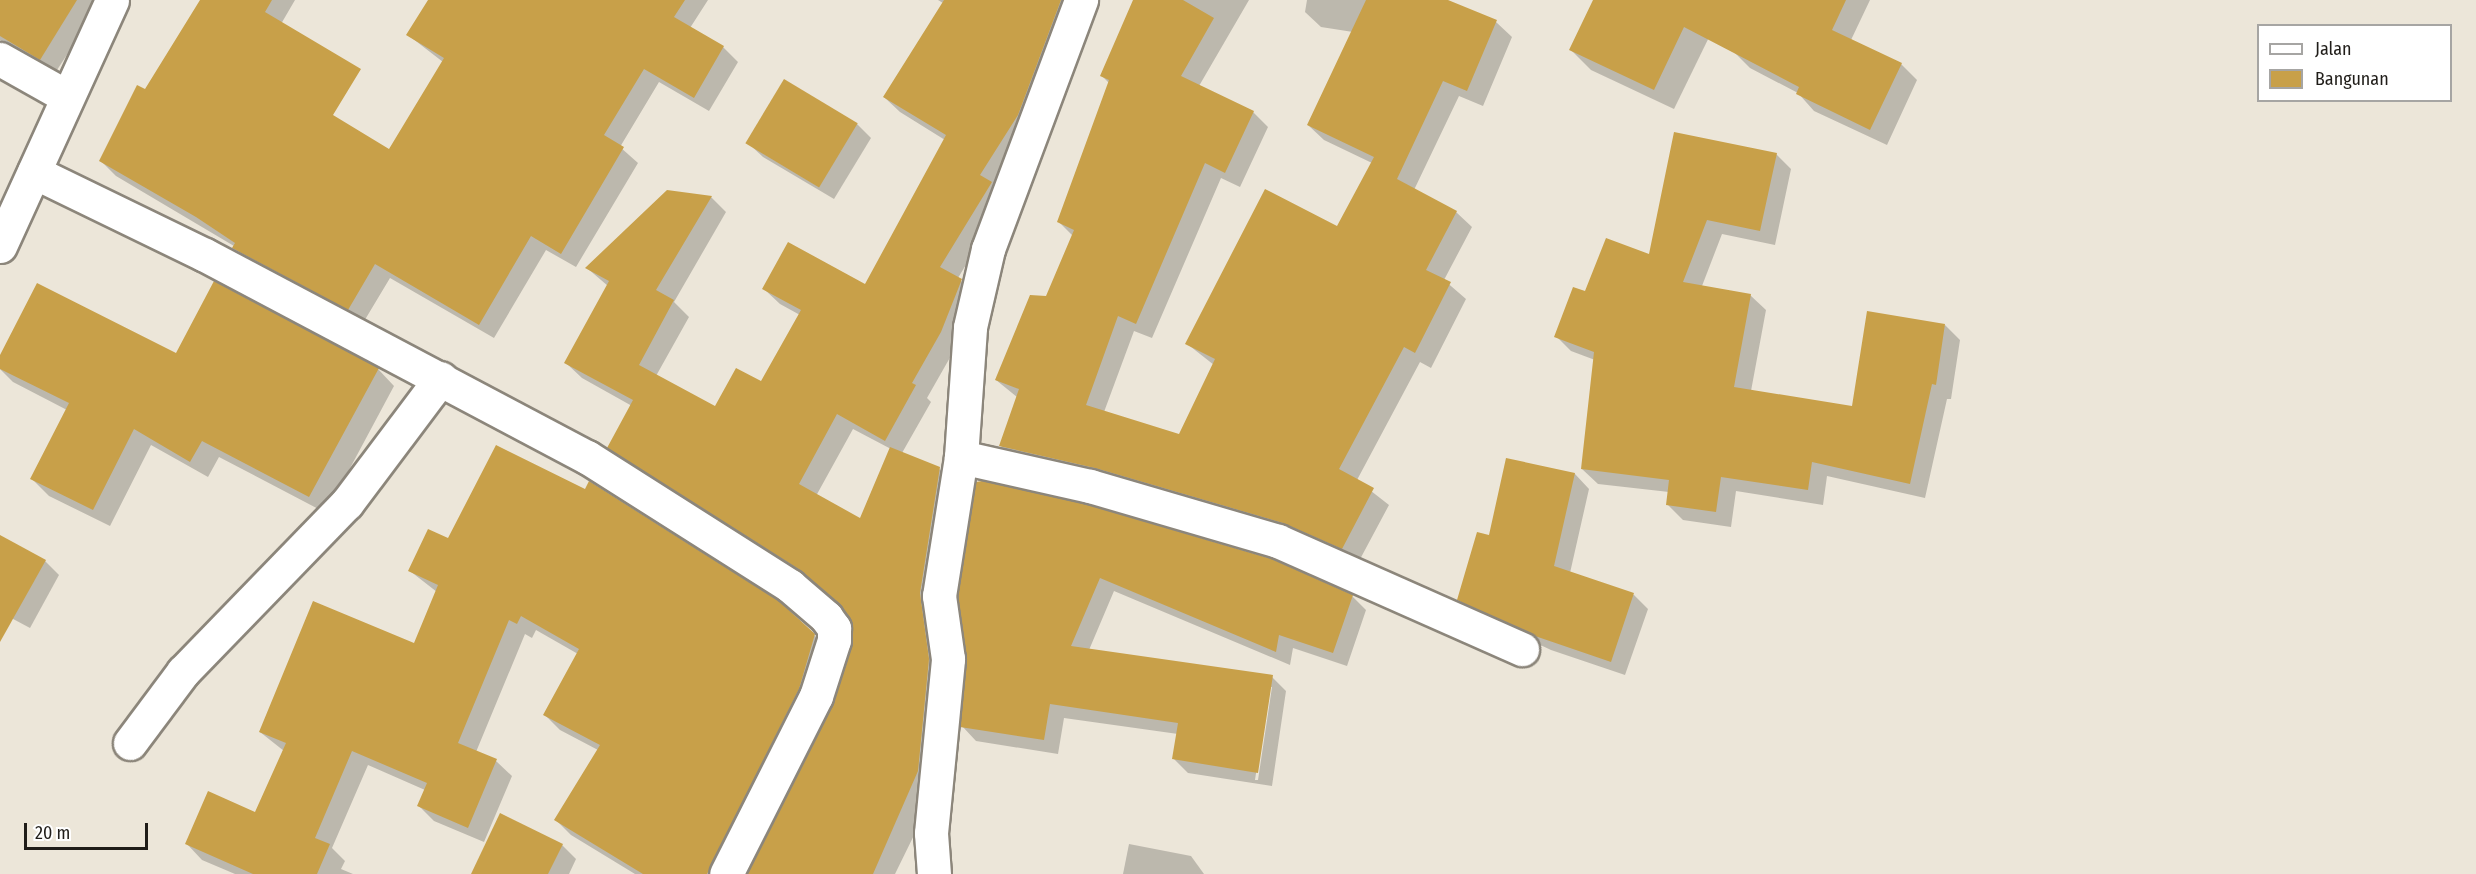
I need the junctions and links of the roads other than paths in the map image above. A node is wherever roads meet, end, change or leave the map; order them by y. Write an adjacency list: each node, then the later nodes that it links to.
1 (112, 0): 4 (street)
2 (1081, 0): 8 (street)
3 (0, 59): 4 (street)
4 (66, 96): 5 (street)
5 (34, 172): 6 (street); 7 (street)
6 (0, 246)
7 (441, 378): 10 (street); 11 (street)
8 (961, 457): 9 (street); 12 (street)
9 (1522, 649)
10 (130, 743)
11 (726, 874)
12 (934, 874)

